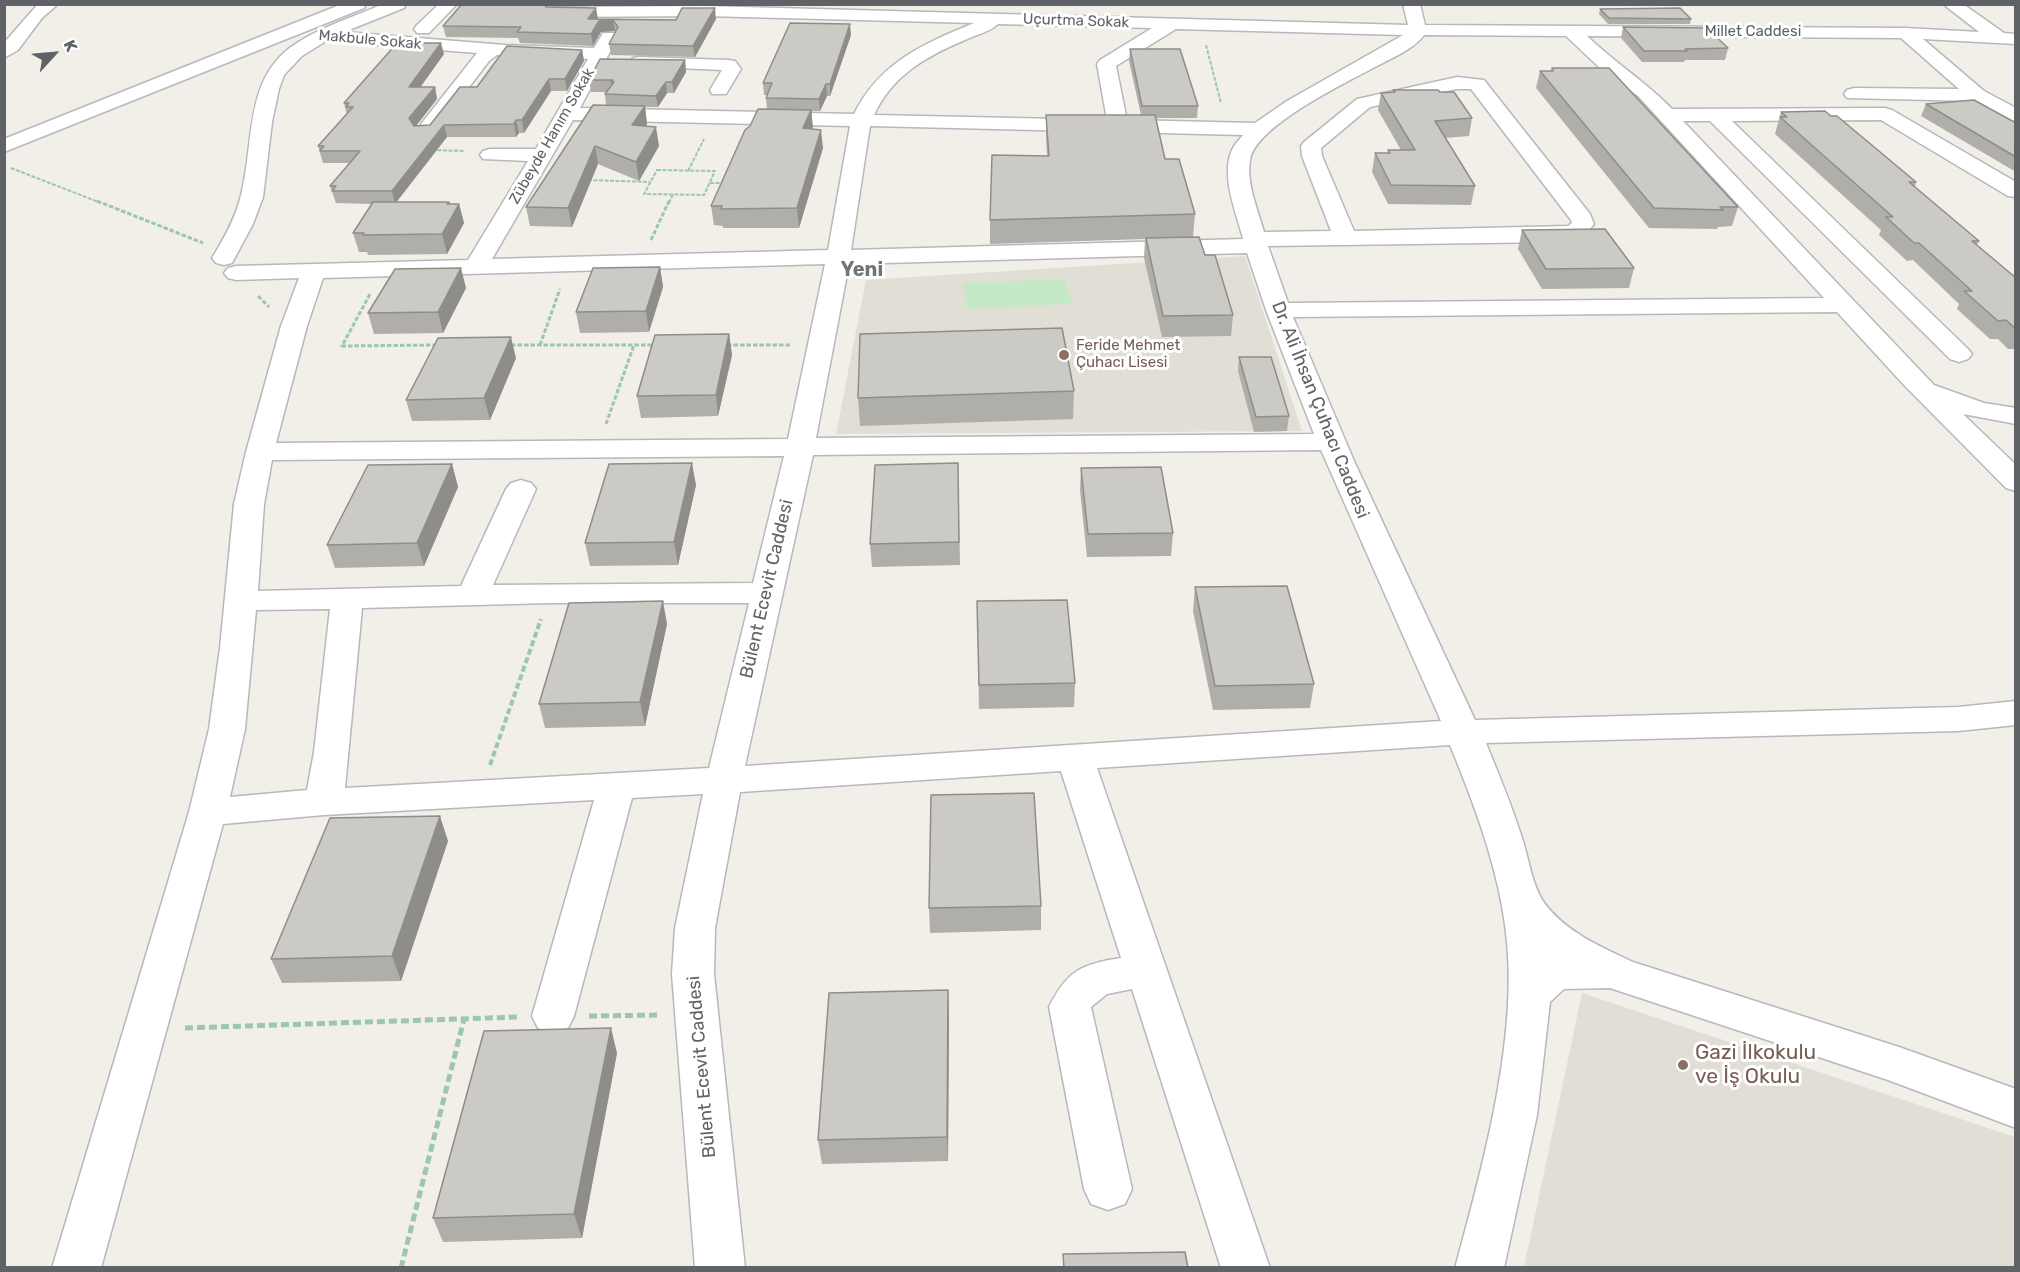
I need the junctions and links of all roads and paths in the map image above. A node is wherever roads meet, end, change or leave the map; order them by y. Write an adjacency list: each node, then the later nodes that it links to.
1 (50, 4): 21 (street)
2 (358, 4): 15 (street)
3 (398, 4): 18 (street)
4 (449, 4): 14 (street)
5 (1206, 4): 12 (street)
6 (1951, 4): 19 (street)
7 (627, 7): 8 (street, Uçurtma Sokak); 10 (street, Uçurtma Sokak); 22 (street, Zübeyde Hanım Sokak)
8 (801, 9): 9 (street, Uçurtma Sokak)
9 (1013, 11): 12 (street, Uçurtma Sokak); 32 (street, Bülent Ecevit Caddesi)
10 (554, 12)
11 (1415, 17): 13 (street, Uçurtma Sokak); 16 (street, Millet Caddesi); 34 (street, Dr. Ali İhsan Çuhacı Caddesi)
12 (1172, 24): 13 (street, Uçurtma Sokak); 33 (street)
13 (1199, 25): 26 (path)
14 (423, 29)
15 (284, 33): 18 (street, Makbule Sokak); 36 (street)
16 (1574, 33): 17 (street, Millet Caddesi); 27 (street)
17 (1905, 33): 19 (street, Millet Caddesi); 25 (street)
18 (322, 36): 20 (street, Makbule Sokak); 52 (street)
19 (2007, 38)
20 (494, 50): 22 (street, Makbule Sokak); 35 (street)
21 (4, 53)
22 (597, 58): 23 (street, Makbule Sokak); 28 (street, Zübeyde Hanım Sokak)
23 (719, 90)
24 (1834, 94): 25 (street)
25 (1977, 95): 30 (street)
26 (1221, 103)
27 (1667, 104): 29 (street); 56 (street)
28 (567, 114): 31 (street); 38 (street, Zübeyde Hanım Sokak)
29 (1714, 114): 45 (street); 66 (street)
30 (2016, 116)
31 (715, 117): 32 (street); 40 (path)
32 (861, 121): 33 (street); 49 (street, Bülent Ecevit Caddesi)
33 (1118, 126): 34 (street)
34 (1259, 129): 48 (street, Dr. Ali İhsan Çuhacı Caddesi)
35 (424, 132)
36 (4, 146)
37 (490, 155): 38 (street)
38 (542, 155): 53 (street, Zübeyde Hanım Sokak)
39 (4, 165): 52 (path)
40 (688, 171): 42 (path); 43 (path)
41 (584, 180): 42 (path)
42 (650, 182): 46 (path)
43 (710, 183): 44 (path); 46 (path)
44 (734, 183)
45 (2016, 191)
46 (673, 194): 50 (path)
47 (1345, 237): 47 (street); 48 (street)
48 (1255, 242): 49 (street); 57 (street, Dr. Ali İhsan Çuhacı Caddesi)
49 (838, 259): 50 (street); 65 (street, Bülent Ecevit Caddesi)
50 (642, 264): 51 (street)
51 (569, 265): 53 (street); 61 (path)
52 (230, 266): 55 (street); 58 (path)
53 (476, 268): 54 (street)
54 (384, 270): 55 (street); 59 (path)
55 (313, 272): 58 (street)
56 (1843, 305): 57 (street); 67 (street)
57 (1278, 310): 69 (street, Dr. Ali İhsan Çuhacı Caddesi)
58 (294, 326): 72 (street)
59 (447, 345)
60 (505, 345): 61 (path)
61 (540, 345): 62 (path)
62 (634, 345): 63 (path); 70 (path)
63 (657, 345)
64 (716, 345): 65 (path)
65 (821, 345): 71 (street, Bülent Ecevit Caddesi)
66 (1959, 354)
67 (1912, 379): 68 (street); 73 (street)
68 (2016, 416)
69 (1330, 442): 71 (street); 81 (street, Dr. Ali İhsan Çuhacı Caddesi)
70 (598, 448): 71 (street); 72 (street)
71 (800, 448): 76 (street, Bülent Ecevit Caddesi)
72 (260, 452): 79 (street)
73 (2016, 482)
74 (521, 489): 77 (street)
75 (551, 593): 76 (street); 77 (street); 85 (path)
76 (766, 593): 83 (street, Bülent Ecevit Caddesi)
77 (473, 595): 78 (street)
78 (346, 598): 79 (street); 86 (street)
79 (242, 601): 87 (street)
80 (2016, 713): 81 (street)
81 (1462, 732): 82 (street); 88 (street, Dr. Ali İhsan Çuhacı Caddesi)
82 (1076, 757): 83 (street); 89 (street)
83 (724, 780): 84 (street); 92 (street, Bülent Ecevit Caddesi)
84 (617, 786): 85 (street); 93 (street)
85 (480, 793): 86 (street)
86 (324, 802): 87 (street)
87 (208, 812): 95 (street)
88 (1515, 887): 90 (street, Dr. Ali İhsan Çuhacı Caddesi); 91 (street, Dr. Ali İhsan Çuhacı Caddesi)
89 (1146, 971): 97 (street); 101 (street)
90 (1619, 974): 91 (street); 96 (street, Dr. Ali İhsan Çuhacı Caddesi)
91 (1528, 1003): 102 (street, Dr. Ali İhsan Çuhacı Caddesi)
92 (697, 1015): 93 (path); 100 (street, Bülent Ecevit Caddesi)
93 (553, 1016): 94 (path)
94 (464, 1019): 95 (path); 99 (path)
95 (145, 1030): 98 (street)
96 (2016, 1109)
97 (1108, 1189)
98 (76, 1268)
99 (401, 1268)
100 (720, 1268)
101 (1246, 1268)
102 (1479, 1268)

